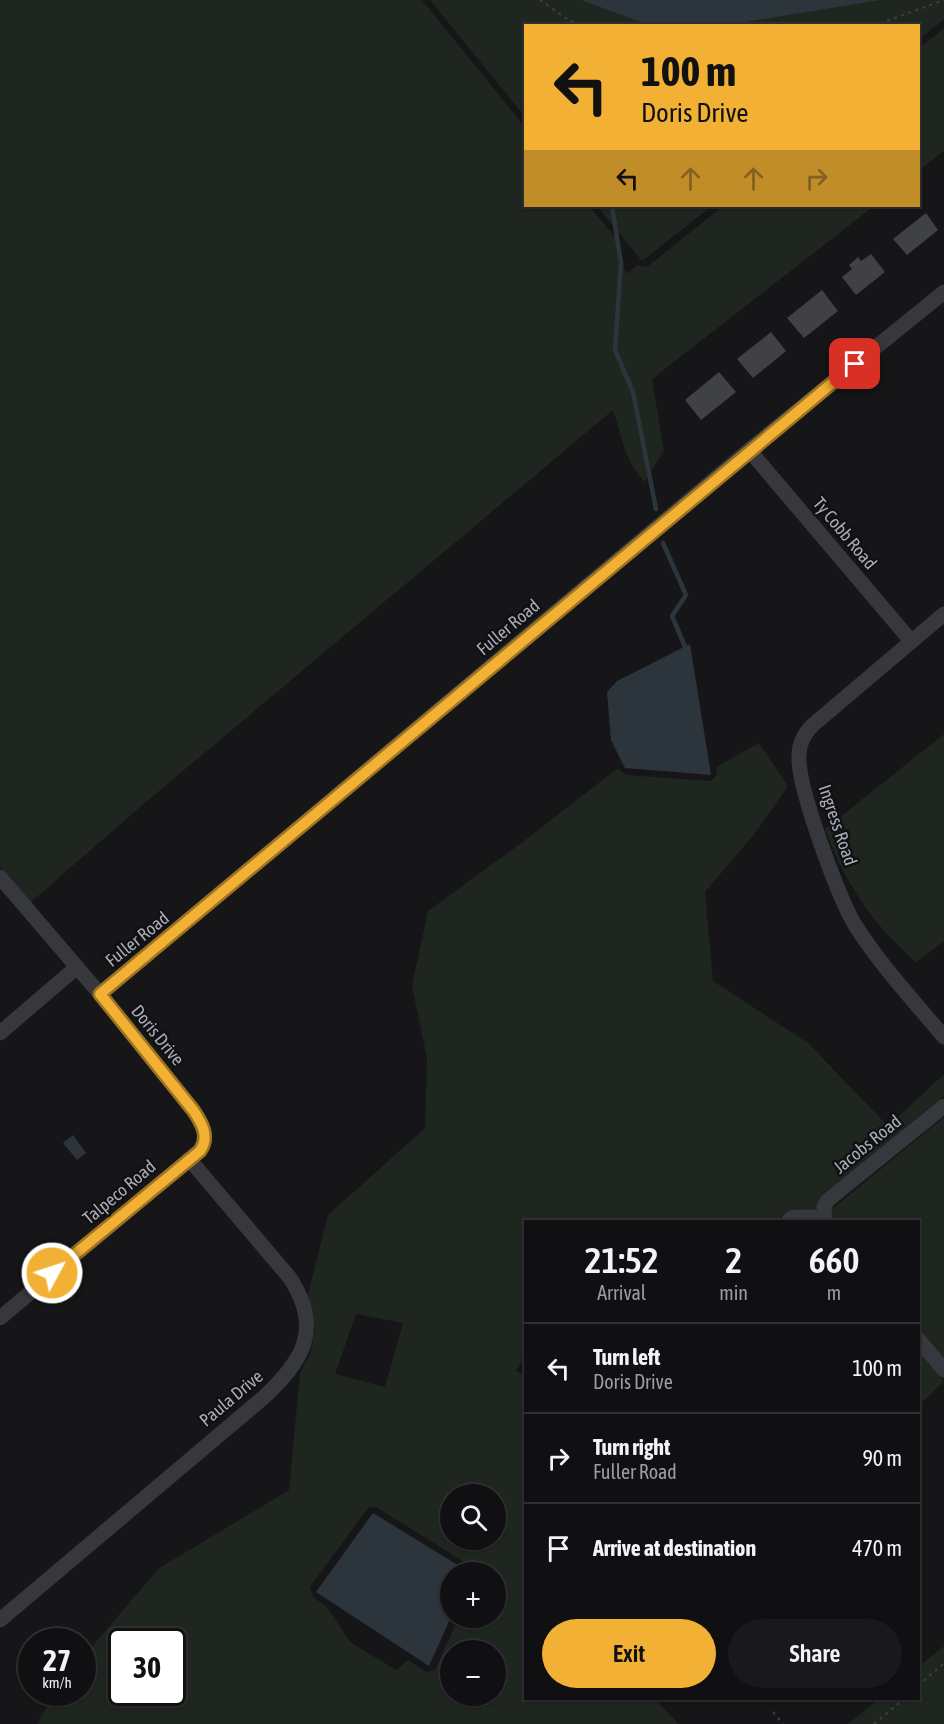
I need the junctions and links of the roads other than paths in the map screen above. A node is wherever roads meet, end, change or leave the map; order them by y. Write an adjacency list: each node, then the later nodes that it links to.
1 (944, 292): 2 (street, Fuller Road)
2 (749, 450): 4 (street, Ty Cobb Road); 7 (street, Fuller Road)
3 (944, 614): 4 (street, Ingress Road)
4 (911, 641): 9 (street, Ingress Road)
5 (0, 876): 6 (street, Doris Drive)
6 (77, 967): 7 (street, Doris Drive); 8 (street, Fuller Road)
7 (100, 994): 11 (street, Doris Drive)
8 (0, 1033)
9 (944, 1037)
10 (944, 1106): 13 (street, Jacobs Road)
11 (205, 1141): 12 (street, Talpeco Road)
12 (189, 1159): 15 (street, Talpeco Road); 18 (street, Paula Drive)
13 (824, 1219): 14 (street)
14 (789, 1220)
15 (0, 1318)
16 (920, 1341): 17 (street)
17 (944, 1370)
18 (0, 1620)

